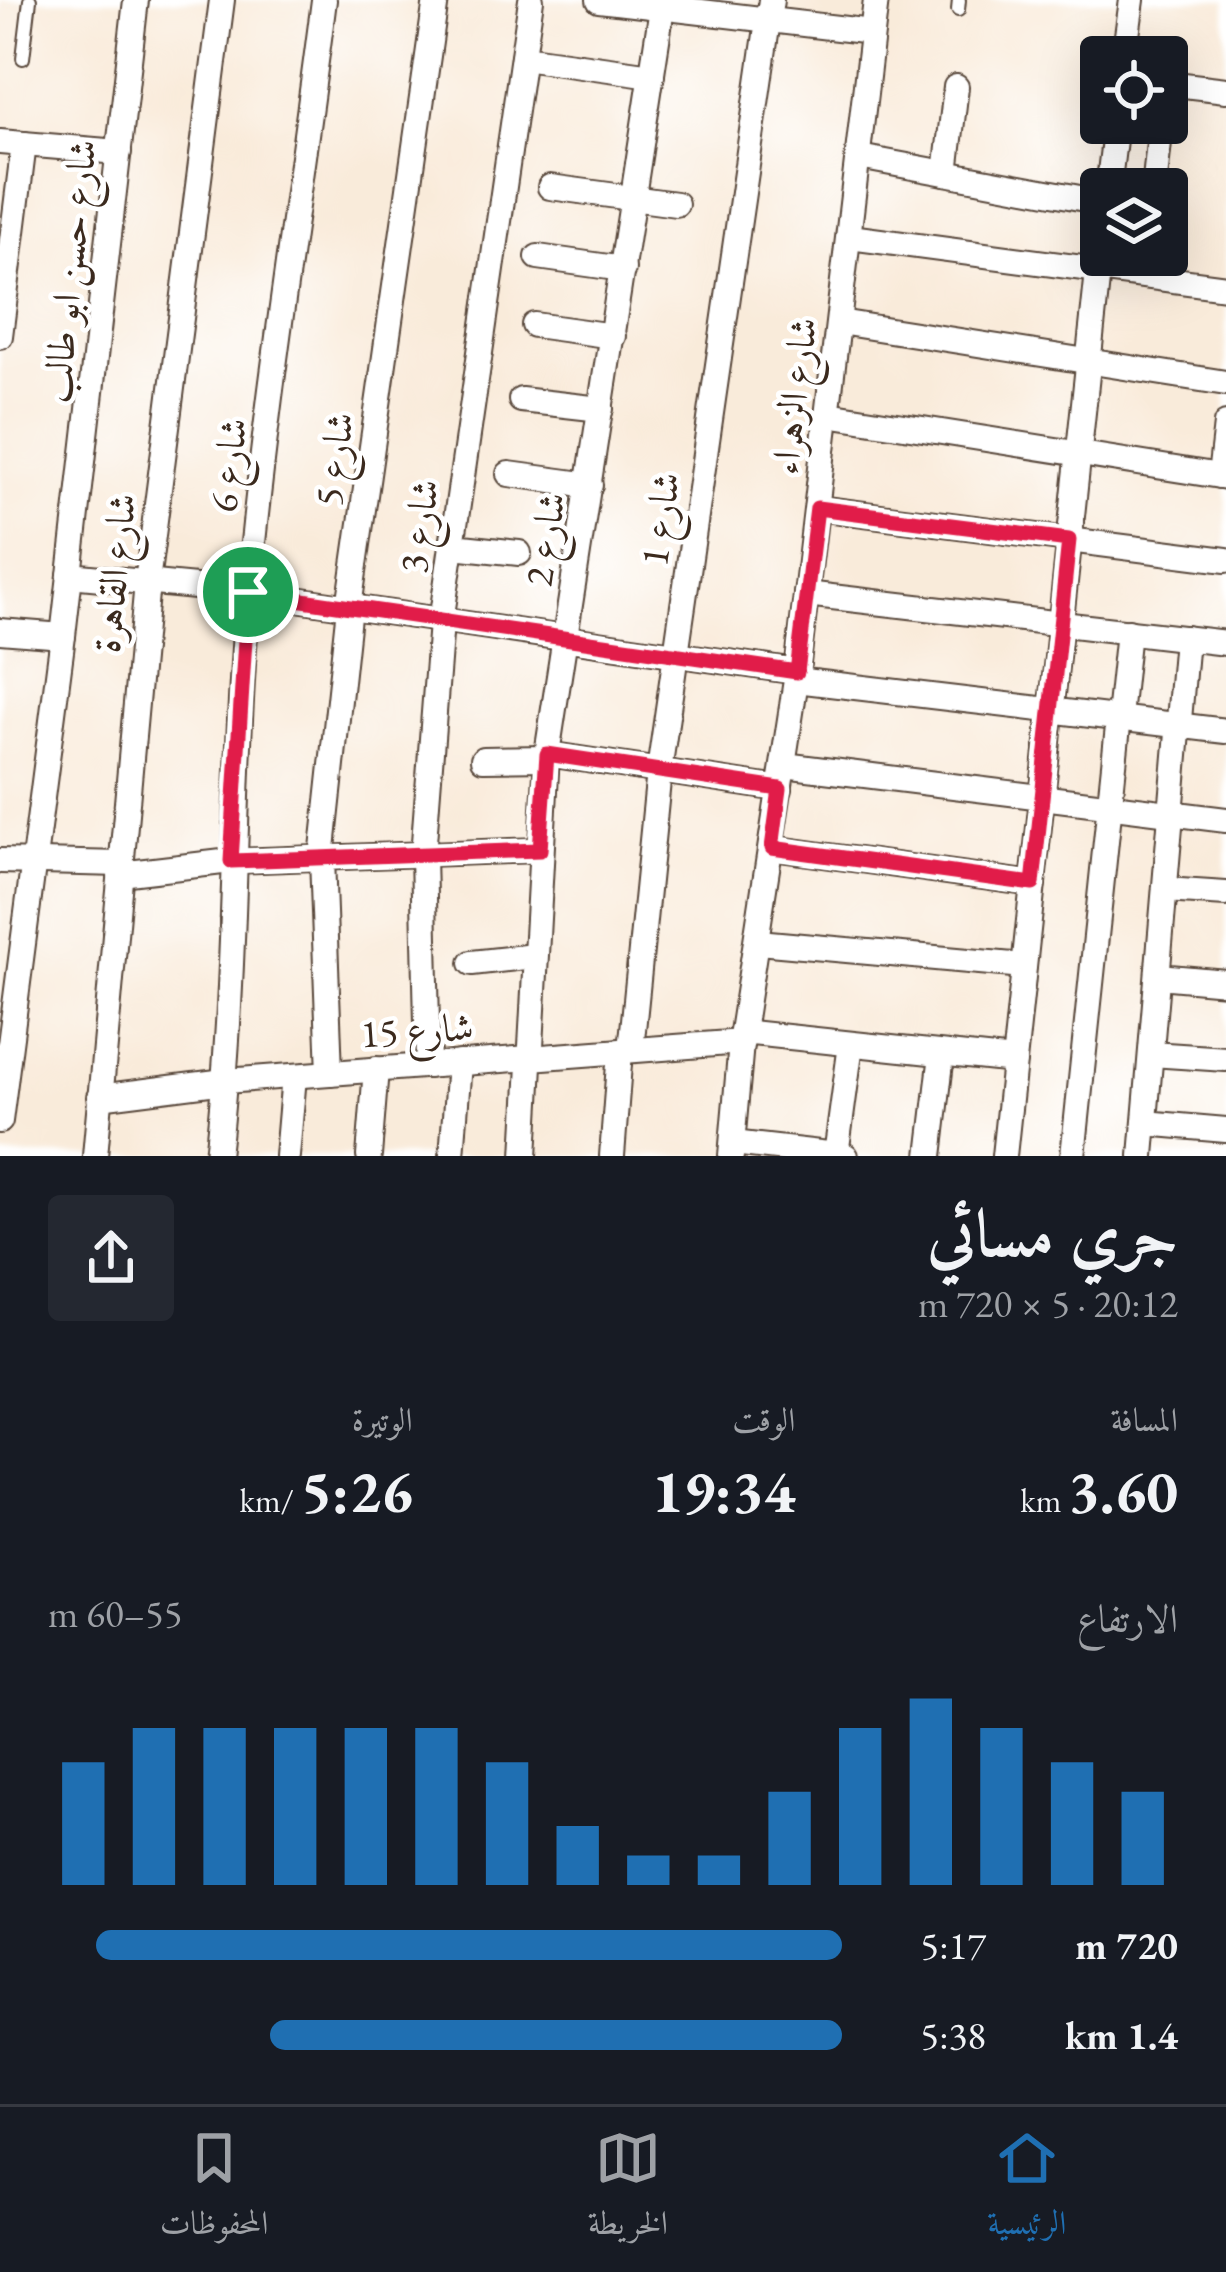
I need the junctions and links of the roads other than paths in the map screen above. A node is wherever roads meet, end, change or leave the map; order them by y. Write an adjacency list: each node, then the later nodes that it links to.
1 (30, 0): 15 (lane)
2 (136, 0): 21 (street, شارع حسن ابو طالب)
3 (222, 0): 55 (street, شارع القاهرة)
4 (324, 0): 56 (street, شارع 6)
5 (436, 0): 58 (street, شارع 5)
6 (532, 0): 14 (street, شارع 3)
7 (599, 0): 10 (street)
8 (876, 0): 12 (street, شارع الزهراء)
9 (1132, 0): 13 (street)
10 (651, 5): 11 (street); 16 (street, شارع 2)
11 (770, 10): 12 (street); 67 (street, شارع 1)
12 (872, 32): 22 (street, شارع الزهراء)
13 (1127, 36)
14 (523, 57): 16 (street); 51 (street, شارع 3)
15 (23, 58)
16 (652, 75): 25 (street, شارع 2)
17 (1188, 85): 19 (street)
18 (956, 87): 23 (street)
19 (1226, 90)
20 (12, 143): 21 (street); 37 (street)
21 (118, 152): 54 (street, شارع حسن ابو طالب)
22 (859, 157): 23 (street); 28 (street, شارع الزهراء)
23 (946, 173): 26 (street)
24 (550, 187): 25 (street)
25 (633, 198): 27 (street); 31 (street, شارع 2)
26 (1080, 198)
27 (676, 204)
28 (850, 237): 30 (street); 35 (street, شارع الزهراء)
29 (538, 257): 31 (street)
30 (1080, 267)
31 (622, 269): 38 (street, شارع 2)
32 (1097, 276): 39 (street)
33 (1186, 276): 34 (street)
34 (1226, 286)
35 (839, 322): 39 (street); 43 (street, شارع الزهراء)
36 (534, 325): 38 (street)
37 (0, 336)
38 (613, 336): 42 (street, شارع 2)
39 (1087, 362): 40 (street); 45 (street)
40 (1226, 383)
41 (521, 400): 42 (street)
42 (601, 409): 48 (street, شارع 2)
43 (828, 414): 45 (street); 49 (street, شارع الزهراء)
44 (1226, 424): 47 (street)
45 (1078, 453): 47 (street); 50 (street)
46 (509, 474): 48 (street)
47 (1223, 476)
48 (590, 485): 65 (street, شارع 2)
49 (817, 508): 50 (street); 57 (street, شارع الزهراء)
50 (1069, 540): 53 (street); 60 (street)
51 (453, 546): 52 (street); 59 (street, شارع 3)
52 (519, 553)
53 (1226, 560)
54 (70, 575): 55 (street); 63 (street, شارع حسن ابو طالب)
55 (147, 582): 56 (street); 88 (street, شارع القاهرة)
56 (248, 592): 58 (street); 86 (street, شارع 6)
57 (806, 594): 60 (street); 68 (street, شارع الزهراء)
58 (349, 607): 59 (street); 84 (street, شارع 5)
59 (441, 622): 65 (street); 83 (street, شارع 3)
60 (1060, 623): 62 (street); 69 (street)
61 (0, 631): 63 (street)
62 (1129, 632): 64 (street); 70 (street)
63 (63, 636): 87 (street, شارع حسن ابو طالب)
64 (1186, 638): 66 (street); 71 (street)
65 (566, 640): 67 (street); 73 (street, شارع 2)
66 (1226, 643)
67 (677, 656): 68 (street); 75 (street, شارع 1)
68 (796, 676): 69 (street); 76 (street, شارع الزهراء)
69 (1051, 712): 70 (street); 77 (street)
70 (1118, 719): 71 (street); 78 (street)
71 (1179, 726): 72 (street); 79 (street)
72 (1226, 731)
73 (547, 756): 74 (street); 75 (street); 82 (street, شارع 2)
74 (483, 759)
75 (659, 771): 76 (street); 100 (street, شارع 1)
76 (782, 777): 77 (street); 81 (street, شارع الزهراء)
77 (1042, 797): 78 (street); 89 (street)
78 (1108, 805): 79 (street); 128 (street)
79 (1172, 813): 80 (street); 90 (street)
80 (1226, 820)
81 (772, 848): 89 (street); 92 (street, شارع الزهراء)
82 (540, 850): 83 (street); 93 (street, شارع 2)
83 (423, 855): 84 (street); 107 (street, شارع 3)
84 (322, 858): 86 (street); 109 (street, شارع 5)
85 (0, 861): 87 (street)
86 (231, 861): 88 (street); 111 (street, شارع 6)
87 (30, 862): 88 (street); 113 (street, شارع حسن ابو طالب)
88 (121, 869): 112 (street, شارع القاهرة)
89 (1033, 884): 95 (street)
90 (1165, 890): 91 (street); 96 (street)
91 (1226, 894)
92 (758, 942): 95 (street); 98 (street, شارع الزهراء)
93 (534, 956): 94 (street); 103 (street, شارع 2)
94 (472, 963)
95 (1024, 966): 105 (street)
96 (1158, 976): 97 (street); 102 (street)
97 (1226, 982)
98 (742, 1037): 99 (street, شارع 15); 100 (street, شارع 15); 116 (street, شارع الزهراء)
99 (851, 1044): 101 (street, شارع 15); 117 (street)
100 (626, 1051): 103 (street, شارع 15); 124 (street, شارع 1)
101 (942, 1054): 105 (street, شارع 15); 126 (street)
102 (1151, 1054): 104 (street); 114 (street)
103 (531, 1057): 106 (street, شارع 15); 123 (street, شارع 2)
104 (1226, 1059)
105 (1014, 1061): 127 (street)
106 (459, 1063): 107 (street, شارع 15); 122 (street)
107 (428, 1066): 108 (street, شارع 15)
108 (376, 1069): 109 (street, شارع 15); 121 (street)
109 (331, 1073): 110 (street, شارع 15)
110 (294, 1076): 111 (street, شارع 15); 120 (street)
111 (225, 1081): 112 (street, شارع 15); 119 (street, شارع 6)
112 (99, 1097): 118 (street, شارع القاهرة)
113 (0, 1120)
114 (1145, 1123): 115 (street); 129 (street)
115 (1226, 1130)
116 (732, 1150): 117 (street)
117 (836, 1155): 125 (street)
118 (94, 1156)
119 (217, 1156)
120 (287, 1156)
121 (369, 1156)
122 (452, 1156)
123 (525, 1156)
124 (612, 1156)
125 (846, 1156)
126 (930, 1156)
127 (1004, 1156)
128 (1073, 1156)
129 (1142, 1156)

